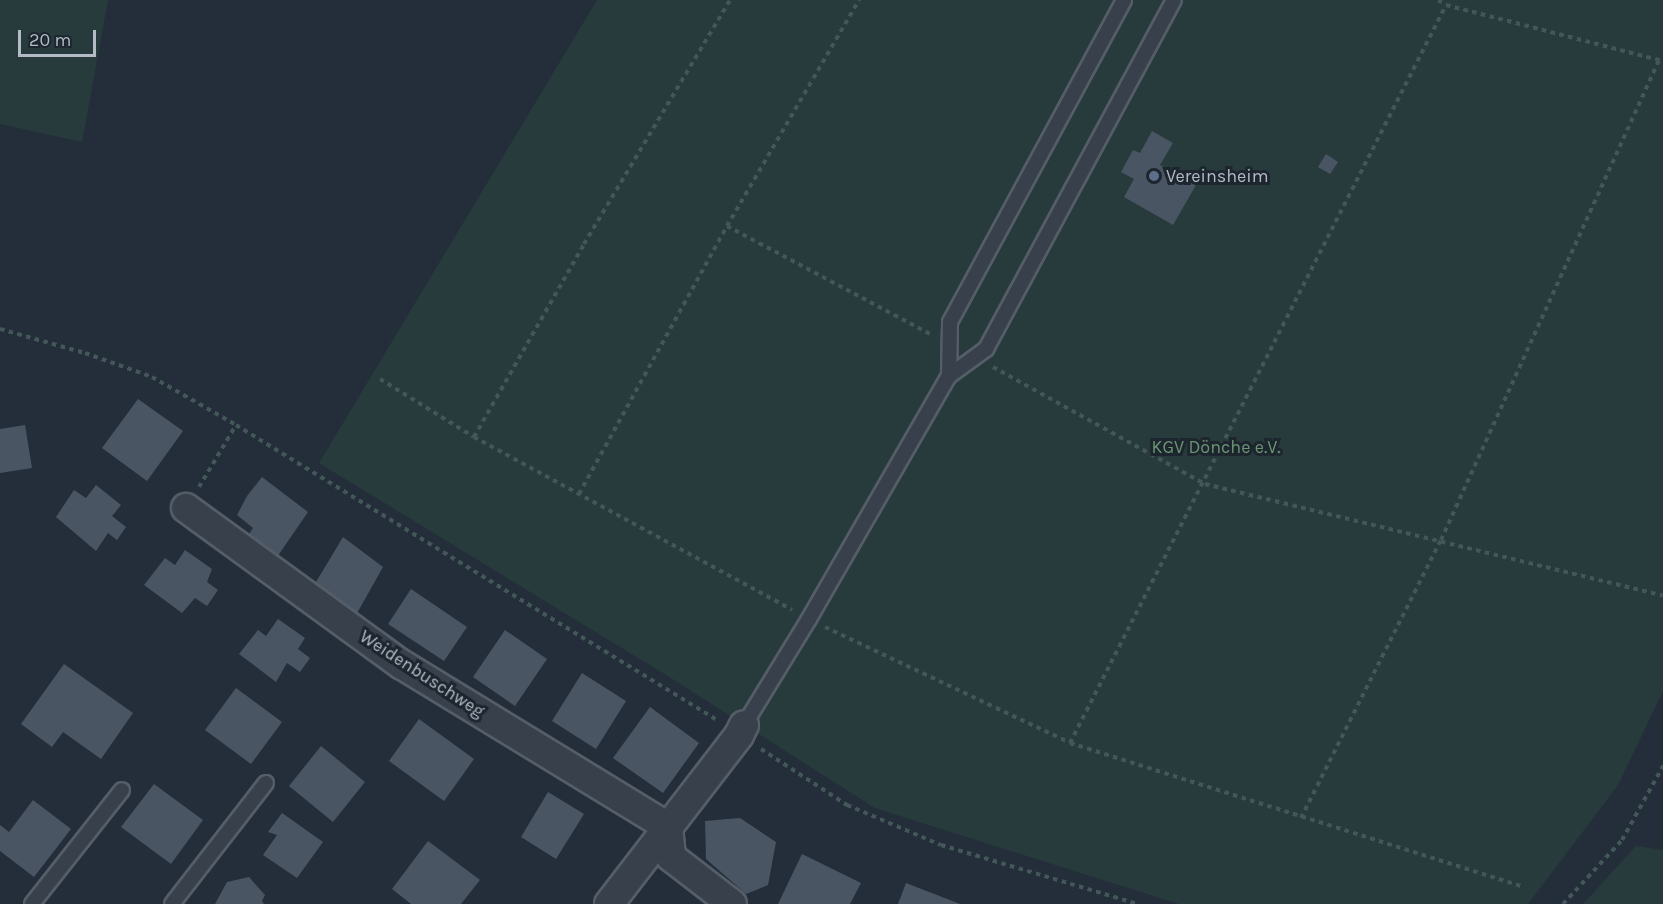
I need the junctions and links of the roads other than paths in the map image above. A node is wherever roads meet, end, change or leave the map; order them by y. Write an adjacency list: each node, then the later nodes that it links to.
1 (1124, 0): 3 (lane)
2 (1174, 0): 3 (lane)
3 (949, 376): 5 (lane)
4 (186, 508): 8 (street, Weidenbuschweg)
5 (742, 730): 8 (street)
6 (266, 783): 10 (lane)
7 (122, 790): 9 (lane)
8 (668, 827): 11 (street); 12 (street)
9 (32, 904)
10 (172, 904)
11 (609, 904)
12 (732, 904)

